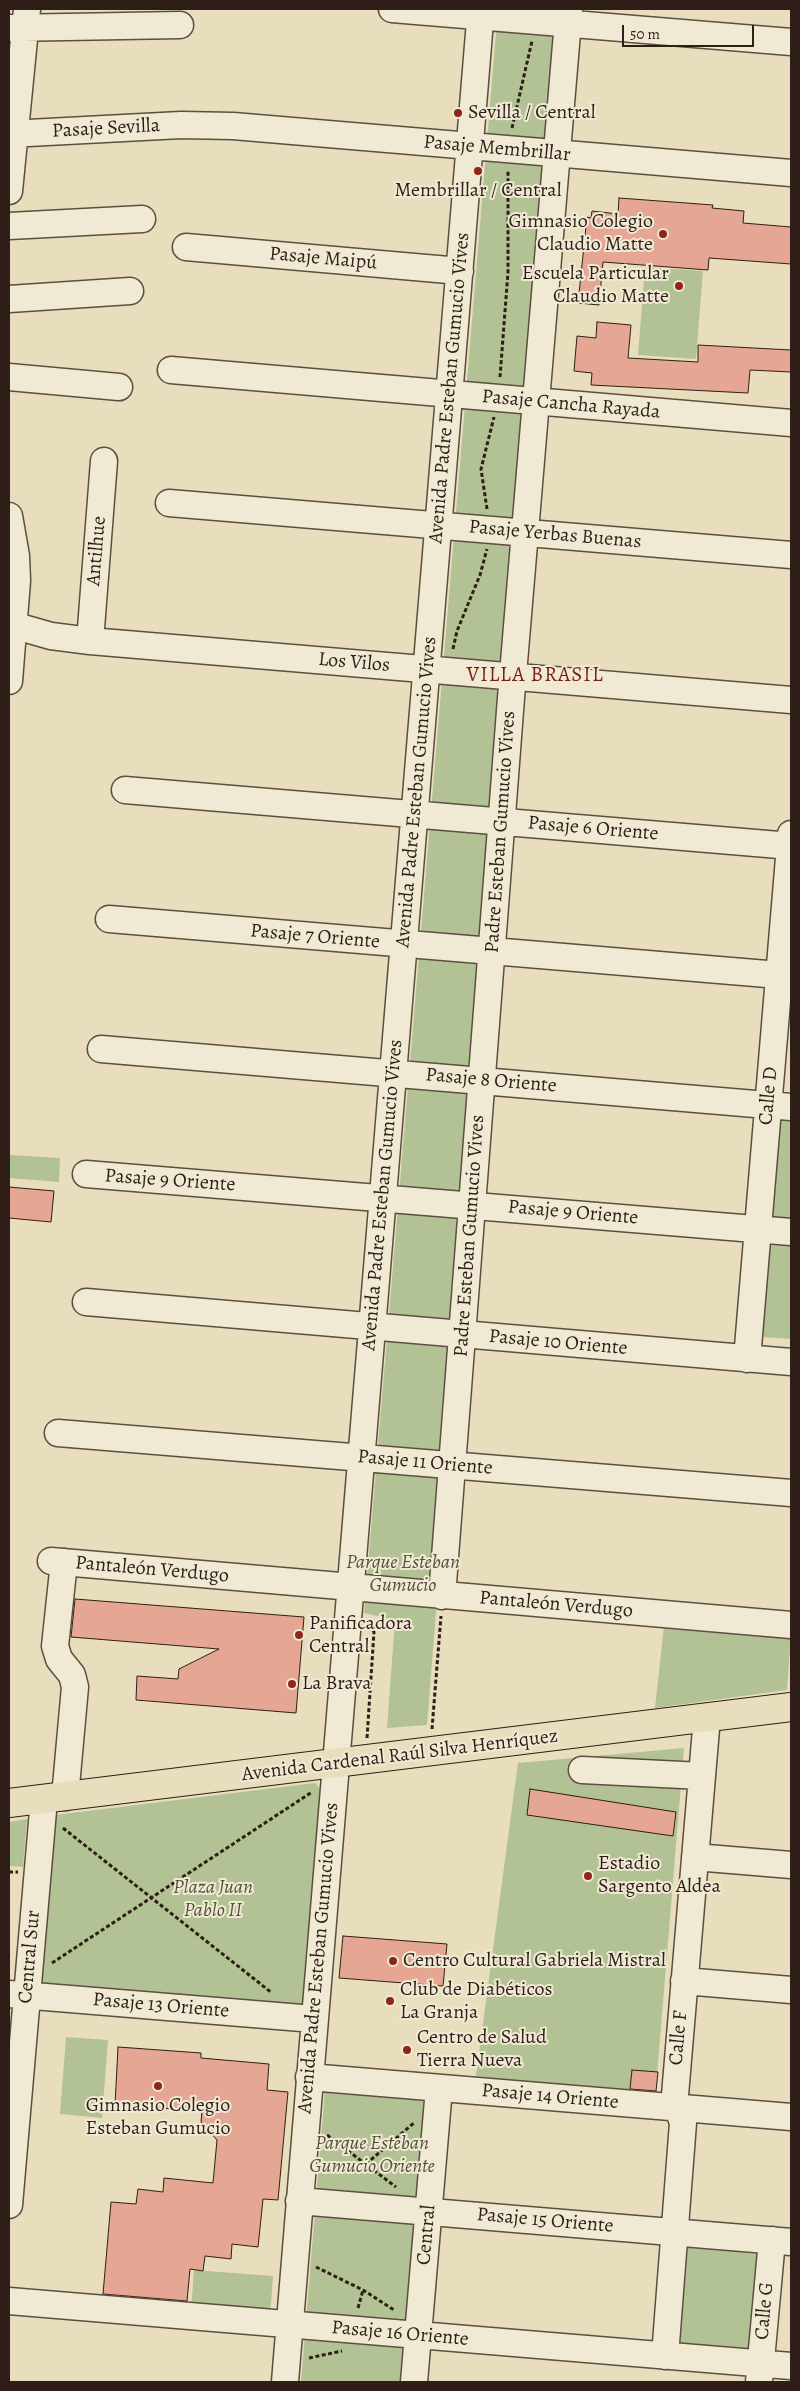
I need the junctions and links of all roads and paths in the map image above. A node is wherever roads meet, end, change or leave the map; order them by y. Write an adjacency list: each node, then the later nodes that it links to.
1 (392, 9): 2 (street)
2 (481, 12): 4 (street); 10 (street, Avenida Padre Esteban Gumucio Vives)
3 (568, 16): 4 (street); 7 (street); 12 (street, Padre Esteban Gumucio Vives)
4 (537, 21): 11 (path)
5 (20, 22): 6 (street); 9 (street)
6 (180, 25)
7 (791, 42)
8 (203, 125): 9 (street, Pasaje Sevilla); 10 (street, Pasaje Membrillar)
9 (12, 134): 14 (street)
10 (470, 146): 11 (street, Pasaje Membrillar); 18 (street, Avenida Padre Esteban Gumucio Vives)
11 (506, 150): 12 (street, Pasaje Membrillar); 25 (path)
12 (557, 154): 13 (street, Pasaje Membrillar); 26 (street, Padre Esteban Gumucio Vives)
13 (791, 173)
14 (9, 192)
15 (142, 219): 16 (street)
16 (9, 226)
17 (186, 247): 18 (street, Pasaje Maipú)
18 (460, 271): 24 (street, Avenida Padre Esteban Gumucio Vives)
19 (130, 291): 20 (street)
20 (9, 299)
21 (171, 370): 24 (street, Pasaje Cancha Rayada)
22 (9, 377): 23 (street)
23 (119, 387)
24 (450, 395): 25 (street, Pasaje Cancha Rayada); 31 (street, Avenida Padre Esteban Gumucio Vives)
25 (498, 399): 26 (street, Pasaje Cancha Rayada); 32 (path)
26 (536, 402): 27 (street, Pasaje Cancha Rayada); 33 (street, Padre Esteban Gumucio Vives)
27 (791, 423)
28 (104, 461): 36 (street, Antilhue)
29 (169, 503): 31 (street, Pasaje Yerbas Buenas)
30 (9, 516): 35 (street)
31 (439, 525): 32 (street, Pasaje Yerbas Buenas); 38 (street, Avenida Padre Esteban Gumucio Vives)
32 (491, 530): 33 (street, Pasaje Yerbas Buenas); 37 (path)
33 (525, 533): 34 (street, Pasaje Yerbas Buenas); 39 (street, Padre Esteban Gumucio Vives)
34 (791, 555)
35 (12, 625): 36 (street, Los Vilos); 40 (street)
36 (90, 641): 38 (street, Los Vilos)
37 (453, 649)
38 (427, 670): 39 (street, Los Vilos); 43 (street, Avenida Padre Esteban Gumucio Vives)
39 (513, 677): 41 (street, Los Vilos); 44 (street, Padre Esteban Gumucio Vives)
40 (9, 681)
41 (791, 700)
42 (125, 790): 43 (street, Pasaje 6 Oriente)
43 (415, 813): 44 (street, Pasaje 6 Oriente); 47 (street, Avenida Padre Esteban Gumucio Vives)
44 (502, 821): 45 (street, Pasaje 6 Oriente); 48 (street, Padre Esteban Gumucio Vives)
45 (791, 842): 49 (street, Calle D)
46 (109, 919): 47 (street, Pasaje 7 Oriente)
47 (404, 944): 48 (street, Pasaje 7 Oriente); 51 (street, Avenida Padre Esteban Gumucio Vives)
48 (492, 952): 49 (street, Pasaje 7 Oriente); 52 (street, Padre Esteban Gumucio Vives)
49 (786, 976): 53 (street, Calle D)
50 (101, 1049): 51 (street, Pasaje 8 Oriente)
51 (393, 1074): 52 (street, Pasaje 8 Oriente); 55 (street, Avenida Padre Esteban Gumucio Vives)
52 (482, 1081): 53 (street, Pasaje 8 Oriente); 56 (street, Padre Esteban Gumucio Vives)
53 (780, 1106): 57 (street, Calle D)
54 (86, 1174): 55 (street, Pasaje 9 Oriente)
55 (383, 1197): 56 (street, Pasaje 9 Oriente); 60 (street, Avenida Padre Esteban Gumucio Vives)
56 (472, 1205): 57 (street, Pasaje 9 Oriente); 61 (street, Padre Esteban Gumucio Vives)
57 (758, 1229): 58 (street, Pasaje 9 Oriente); 62 (street, Calle D)
58 (791, 1232)
59 (86, 1302): 60 (street, Pasaje 10 Oriente)
60 (372, 1327): 61 (street, Pasaje 10 Oriente); 65 (street, Avenida Padre Esteban Gumucio Vives)
61 (463, 1335): 62 (street, Pasaje 10 Oriente); 66 (street, Padre Esteban Gumucio Vives)
62 (746, 1359): 63 (street, Pasaje 10 Oriente)
63 (791, 1362)
64 (58, 1433): 65 (street, Pasaje 11 Oriente)
65 (360, 1458): 66 (street, Pasaje 11 Oriente); 69 (street, Avenida Padre Esteban Gumucio Vives)
66 (453, 1465): 67 (street, Pasaje 11 Oriente); 70 (street, Padre Esteban Gumucio Vives)
67 (791, 1494)
68 (57, 1562): 69 (street, Pantaleón Verdugo); 79 (street, Central Sur)
69 (350, 1588): 70 (street, Pantaleón Verdugo); 75 (street, Avenida Padre Esteban Gumucio Vives)
70 (442, 1596): 71 (street, Pantaleón Verdugo); 74 (path)
71 (791, 1626)
72 (791, 1707): 73 (main road, Avenida Cardenal Raúl Silva Henríquez)
73 (706, 1717): 75 (main road, Avenida Cardenal Raúl Silva Henríquez); 77 (street, Calle F)
74 (432, 1730)
75 (334, 1770): 79 (main road, Avenida Cardenal Raúl Silva Henríquez); 82 (path); 87 (street, Avenida Padre Esteban Gumucio Vives)
76 (582, 1770): 77 (street)
77 (702, 1776): 80 (street, Calle F)
78 (9, 1803): 79 (main road, Avenida Cardenal Raúl Silva Henríquez)
79 (51, 1803): 82 (path); 84 (street, Central Sur)
80 (695, 1857): 81 (street); 83 (street, Calle F)
81 (791, 1865)
82 (151, 1898): 84 (path); 86 (path)
83 (684, 1981): 85 (street); 90 (street, Calle F)
84 (21, 1989): 87 (street, Pasaje 13 Oriente); 92 (street, Central Sur)
85 (791, 1990)
86 (274, 1994)
87 (314, 2019): 88 (street, Avenida Padre Esteban Gumucio Vives)
88 (310, 2077): 89 (street, Pasaje 14 Oriente); 93 (street, Avenida Padre Esteban Gumucio Vives)
89 (439, 2096): 90 (street, Pasaje 14 Oriente); 94 (path); 98 (street, Central)
90 (674, 2107): 91 (street, Pasaje 14 Oriente); 99 (street, Calle F)
91 (791, 2117)
92 (12, 2118): 97 (street, Central Sur)
93 (306, 2119): 94 (path); 96 (street, Avenida Padre Esteban Gumucio Vives)
94 (366, 2164): 95 (path)
95 (398, 2188)
96 (300, 2200): 98 (street, Pasaje 15 Oriente); 101 (street, Avenida Padre Esteban Gumucio Vives)
97 (9, 2205)
98 (428, 2211): 99 (street, Pasaje 15 Oriente); 104 (street, Central)
99 (675, 2232): 100 (street, Pasaje 15 Oriente); 105 (street, Calle F)
100 (781, 2241): 107 (street, Calle G)
101 (295, 2257): 103 (street, Avenida Padre Esteban Gumucio Vives); 104 (path)
102 (9, 2301): 103 (street, Pasaje 16 Oriente)
103 (289, 2324): 104 (street, Pasaje 16 Oriente); 108 (street, Avenida Padre Esteban Gumucio Vives)
104 (419, 2331): 105 (street, Pasaje 16 Oriente); 109 (street, Central)
105 (666, 2356): 107 (street, Pasaje 16 Oriente)
106 (791, 2366): 107 (street, Pasaje 16 Oriente)
107 (760, 2373)
108 (285, 2382)
109 (414, 2382)

